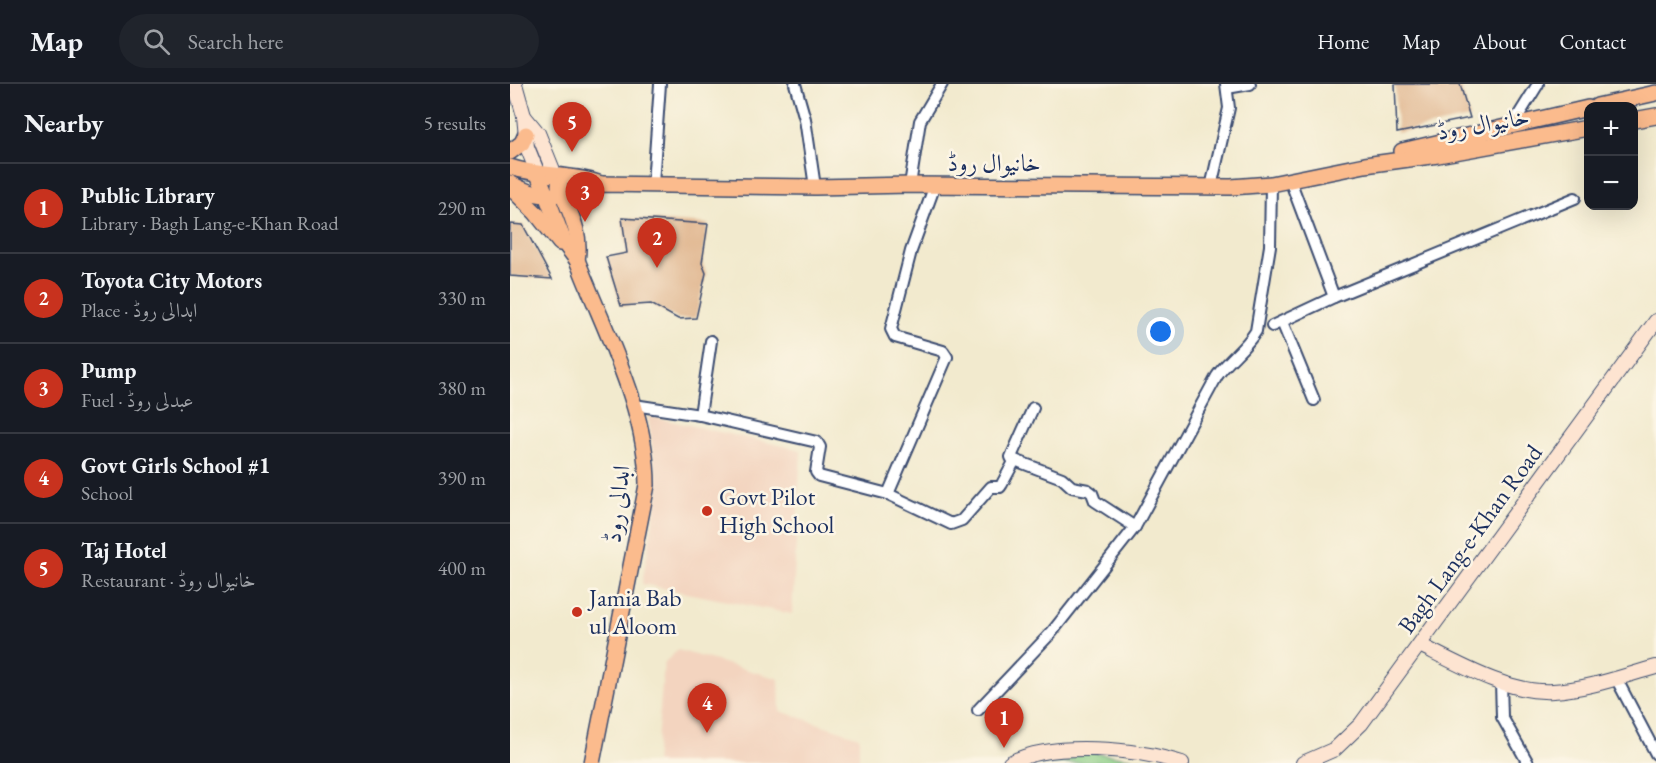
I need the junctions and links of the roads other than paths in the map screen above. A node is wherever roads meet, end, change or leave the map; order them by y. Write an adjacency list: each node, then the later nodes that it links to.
1 (515, 84): 13 (street)
2 (660, 84): 32 (street)
3 (795, 84): 38 (street)
4 (942, 84): 35 (street)
5 (1250, 84): 7 (street)
6 (1539, 84): 18 (street)
7 (1227, 86): 37 (street)
8 (1656, 93): 9 (main road)
9 (1615, 102)
10 (1584, 109): 18 (main road)
11 (1656, 109): 12 (main road)
12 (1638, 111)
13 (524, 116): 21 (street); 29 (street)
14 (1656, 116): 15 (main road)
15 (1638, 119)
16 (1584, 122): 23 (main road, خانیوال روڈ)
17 (1656, 125): 19 (main road)
18 (1512, 126): 26 (main road)
19 (1638, 128)
20 (1584, 129): 23 (main road, خانیوال روڈ)
21 (526, 134): 24 (main road); 28 (street)
22 (1584, 137): 25 (main road)
23 (1498, 142): 25 (main road, خانیوال روڈ)
24 (510, 152)
25 (1384, 162): 26 (main road, خانیوال روڈ)
26 (1365, 165): 30 (main road, خانیوال روڈ)
27 (510, 167): 28 (main road, خانیوال روڈ)
28 (538, 174): 29 (main road, خانیوال روڈ); 40 (main road)
29 (555, 175): 31 (main road, خانیوال روڈ); 39 (main road)
30 (1290, 180): 33 (main road, خانیوال روڈ); 43 (street)
31 (601, 184): 32 (main road, خانیوال روڈ); 39 (main road, خانیوال روڈ)
32 (653, 184): 38 (main road, خانیوال روڈ)
33 (1271, 184): 37 (main road, خانیوال روڈ); 52 (street)
34 (510, 185): 40 (main road); 42 (main road)
35 (910, 185): 36 (main road, خانیوال روڈ); 38 (main road, خانیوال روڈ)
36 (935, 185): 37 (main road, خانیوال روڈ); 51 (street)
37 (1212, 186)
38 (815, 188)
39 (562, 193): 40 (main road, خانیوال روڈ); 42 (main road)
40 (545, 195): 42 (main road)
41 (1575, 198): 43 (street)
42 (577, 260): 47 (main road, ابدالی روڈ)
43 (1334, 297): 46 (street)
44 (1656, 321): 53 (street, Bagh Lang-e-Khan Road)
45 (711, 341): 49 (street)
46 (1314, 400)
47 (634, 405): 49 (street); 60 (main road, ابدالی روڈ)
48 (1033, 408): 50 (street)
49 (700, 414): 51 (street)
50 (1015, 460): 51 (street); 52 (street)
51 (888, 494)
52 (1135, 527): 57 (street)
53 (1420, 645): 56 (street); 62 (street, Bagh Lang-e-Khan Road)
54 (1656, 667): 55 (street)
55 (1616, 678): 56 (street); 58 (street)
56 (1500, 682): 63 (street)
57 (978, 710)
58 (1656, 754)
59 (1178, 762): 61 (street)
60 (592, 763)
61 (1010, 763)
62 (1303, 763)
63 (1528, 763)

